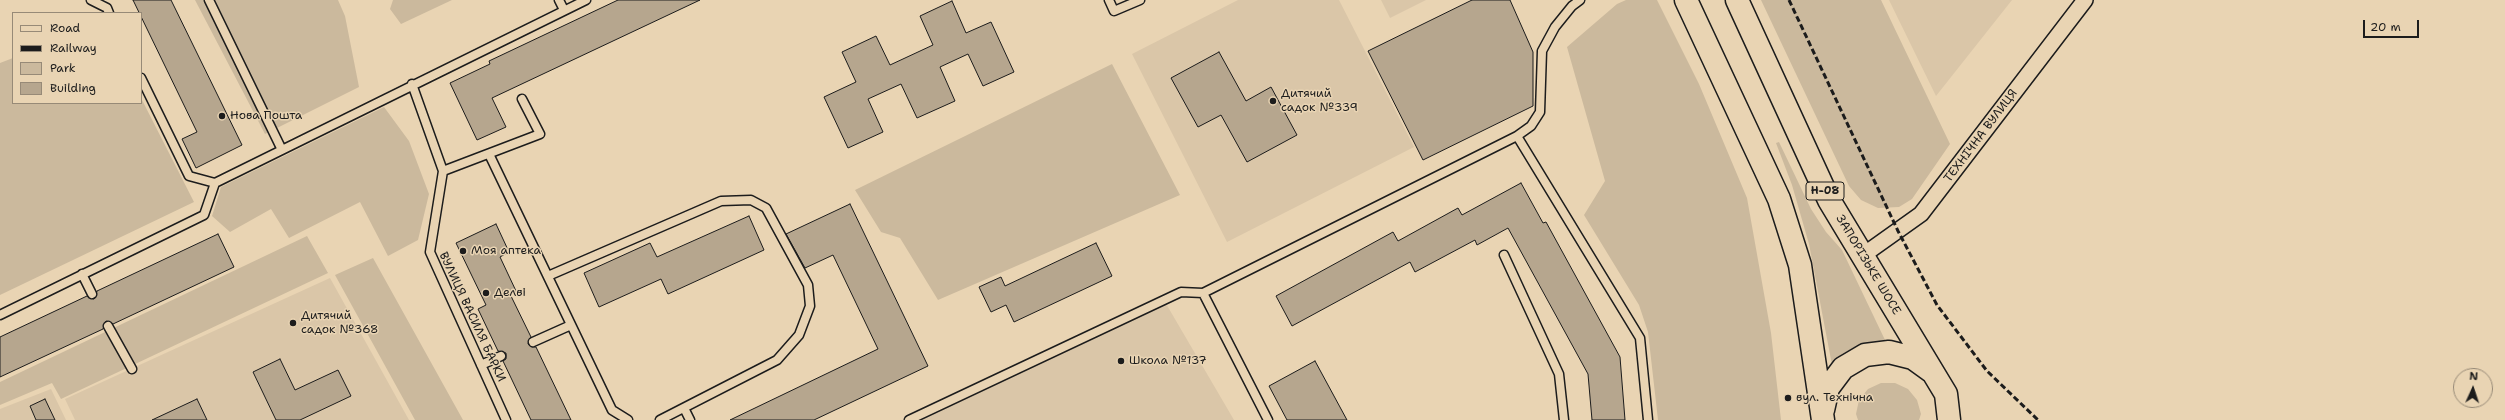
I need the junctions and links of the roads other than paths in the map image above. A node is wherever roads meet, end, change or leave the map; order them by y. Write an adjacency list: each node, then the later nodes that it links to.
1 (91, 0): 12 (lane)
2 (210, 0): 17 (lane)
3 (559, 0): 11 (lane)
4 (586, 0): 11 (lane)
5 (1109, 0): 6 (lane)
6 (1140, 0)
7 (1580, 0): 16 (lane)
8 (1686, 0): 37 (main road, Н-08)
9 (1737, 0): 22 (main road, ЗАПОРІЗЬКЕ ШОСЕ / Н-08)
10 (2085, 0): 22 (street, ТЕХНІЧНА ВУЛИЦЯ)
11 (564, 10): 14 (lane)
12 (109, 12)
13 (142, 80): 20 (lane)
14 (412, 84): 17 (lane); 19 (lane, ВУЛИЦЯ ВАСИЛЯ БАРКИ)
15 (522, 99): 18 (lane)
16 (1518, 136): 25 (lane); 45 (lane)
17 (282, 150): 20 (lane)
18 (489, 154): 19 (lane); 24 (lane)
19 (443, 171): 32 (lane, ВУЛИЦЯ ВАСИЛЯ БАРКИ)
20 (214, 182): 23 (lane)
21 (1504, 255): 44 (lane)
22 (1862, 256): 34 (main road, ЗАПОРІЗЬКЕ ШОСЕ / Н-08)
23 (82, 274): 26 (lane); 27 (lane)
24 (548, 276): 28 (lane); 36 (lane)
25 (1203, 293): 42 (lane); 43 (lane)
26 (92, 294)
27 (0, 315)
28 (571, 325): 30 (lane); 39 (lane)
29 (108, 326): 33 (lane)
30 (533, 342)
31 (500, 356): 32 (lane)
32 (481, 365): 38 (lane, ВУЛИЦЯ ВАСИЛЯ БАРКИ)
33 (132, 369)
34 (1933, 372): 35 (main road, ЗАПОРІЗЬКЕ ШОСЕ / Н-08); 37 (main road, Н-08)
35 (1946, 394): 46 (main road, ЗАПОРІЗЬКЕ ШОСЕ / Н-08); 47 (main road)
36 (684, 408): 40 (lane); 41 (lane)
37 (1823, 416)
38 (506, 420)
39 (628, 420)
40 (660, 420)
41 (690, 420)
42 (909, 420)
43 (1268, 420)
44 (1564, 420)
45 (1648, 420)
46 (1949, 420)
47 (1964, 420)

